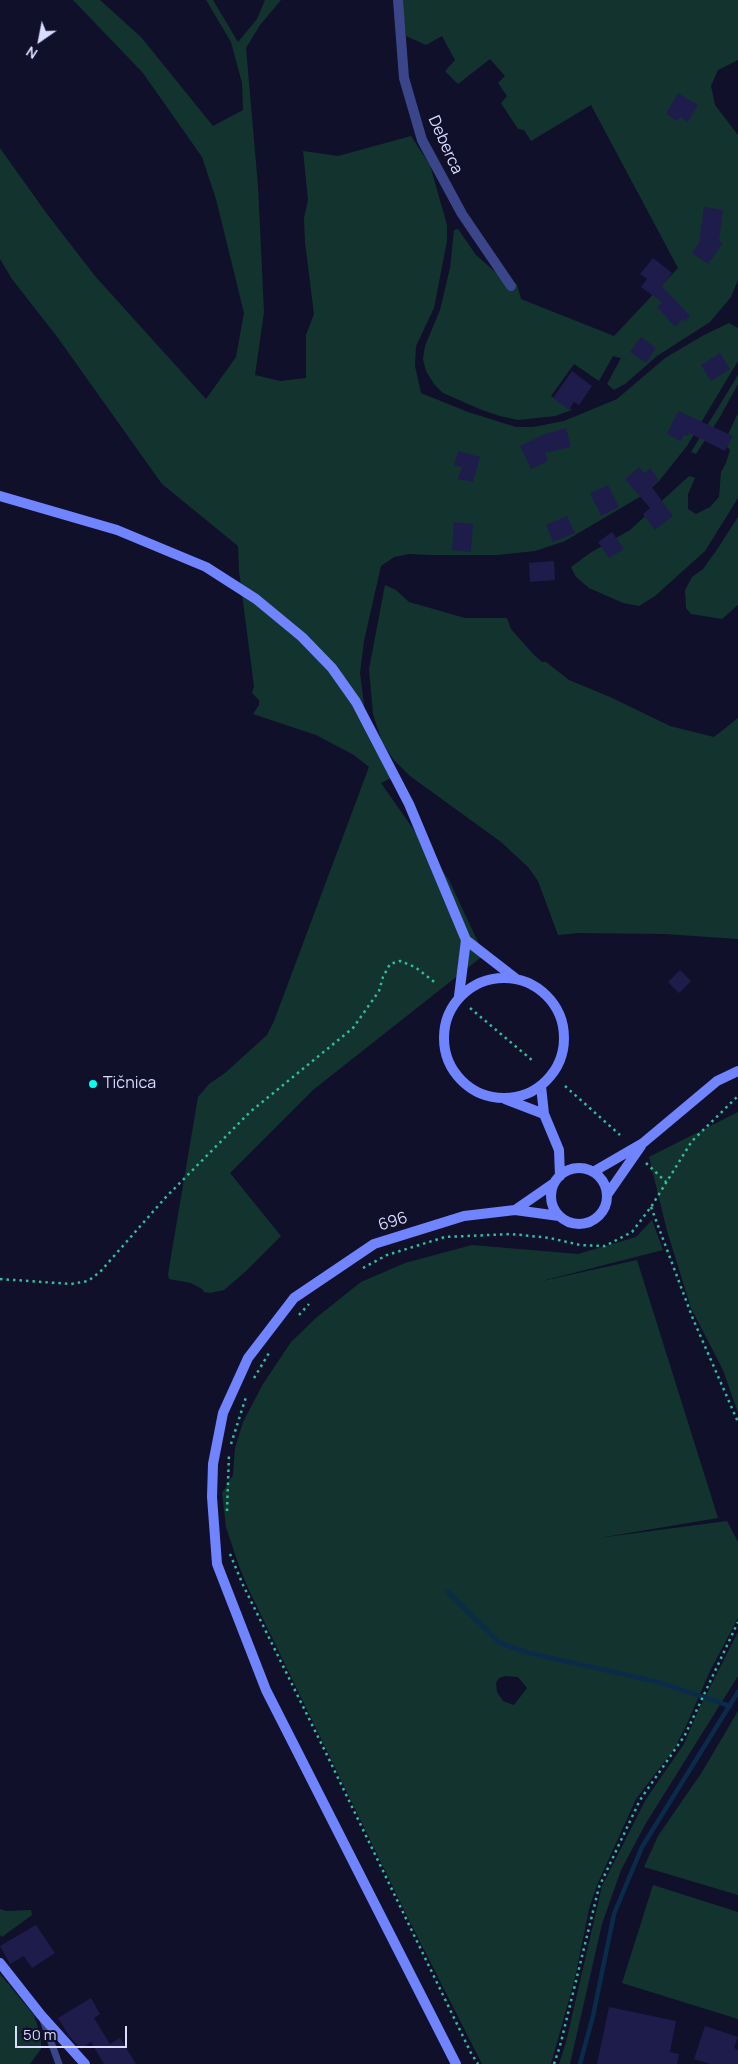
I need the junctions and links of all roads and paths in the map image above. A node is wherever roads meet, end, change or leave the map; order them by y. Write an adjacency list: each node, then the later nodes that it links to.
1 (398, 0): 2 (street, Deberca)
2 (511, 286)
3 (0, 496): 4 (main road)
4 (466, 940): 5 (main road); 7 (main road)
5 (515, 978): 7 (main road); 11 (main road)
6 (437, 984): 29 (path)
7 (459, 996): 14 (main road)
8 (470, 1008): 9 (path)
9 (533, 1062)
10 (738, 1071): 17 (main road, 696 / 696)
11 (541, 1086): 14 (main road); 15 (main road)
12 (565, 1086): 16 (path)
13 (738, 1096): 23 (path)
14 (504, 1099): 15 (main road)
15 (544, 1114): 18 (main road)
16 (620, 1135)
17 (643, 1143): 21 (main road, 696 / 696); 24 (main road, 696 / 696)
18 (558, 1150): 20 (main road); 22 (main road)
19 (646, 1163): 23 (path)
20 (575, 1168): 21 (main road); 22 (main road, 696 / 696)
21 (593, 1172): 24 (main road)
22 (557, 1179): 26 (main road, 696 / 696); 27 (main road)
23 (666, 1182): 25 (path)
24 (607, 1195): 27 (main road, 696 / 696)
25 (651, 1208): 28 (path); 35 (path)
26 (515, 1210): 27 (main road, 696 / 696); 43 (main road, 696 / 696)
27 (559, 1216)
28 (357, 1271)
29 (0, 1278)
30 (311, 1302): 31 (path)
31 (298, 1316)
32 (270, 1352): 33 (path)
33 (250, 1384)
34 (248, 1391): 36 (path)
35 (738, 1422)
36 (226, 1518)
37 (229, 1546): 44 (path)
38 (738, 1622): 45 (path)
39 (0, 1963): 40 (main road)
40 (41, 2015): 41 (lane); 42 (main road)
41 (59, 2064)
42 (85, 2064)
43 (456, 2064)
44 (478, 2064)
45 (554, 2064)

